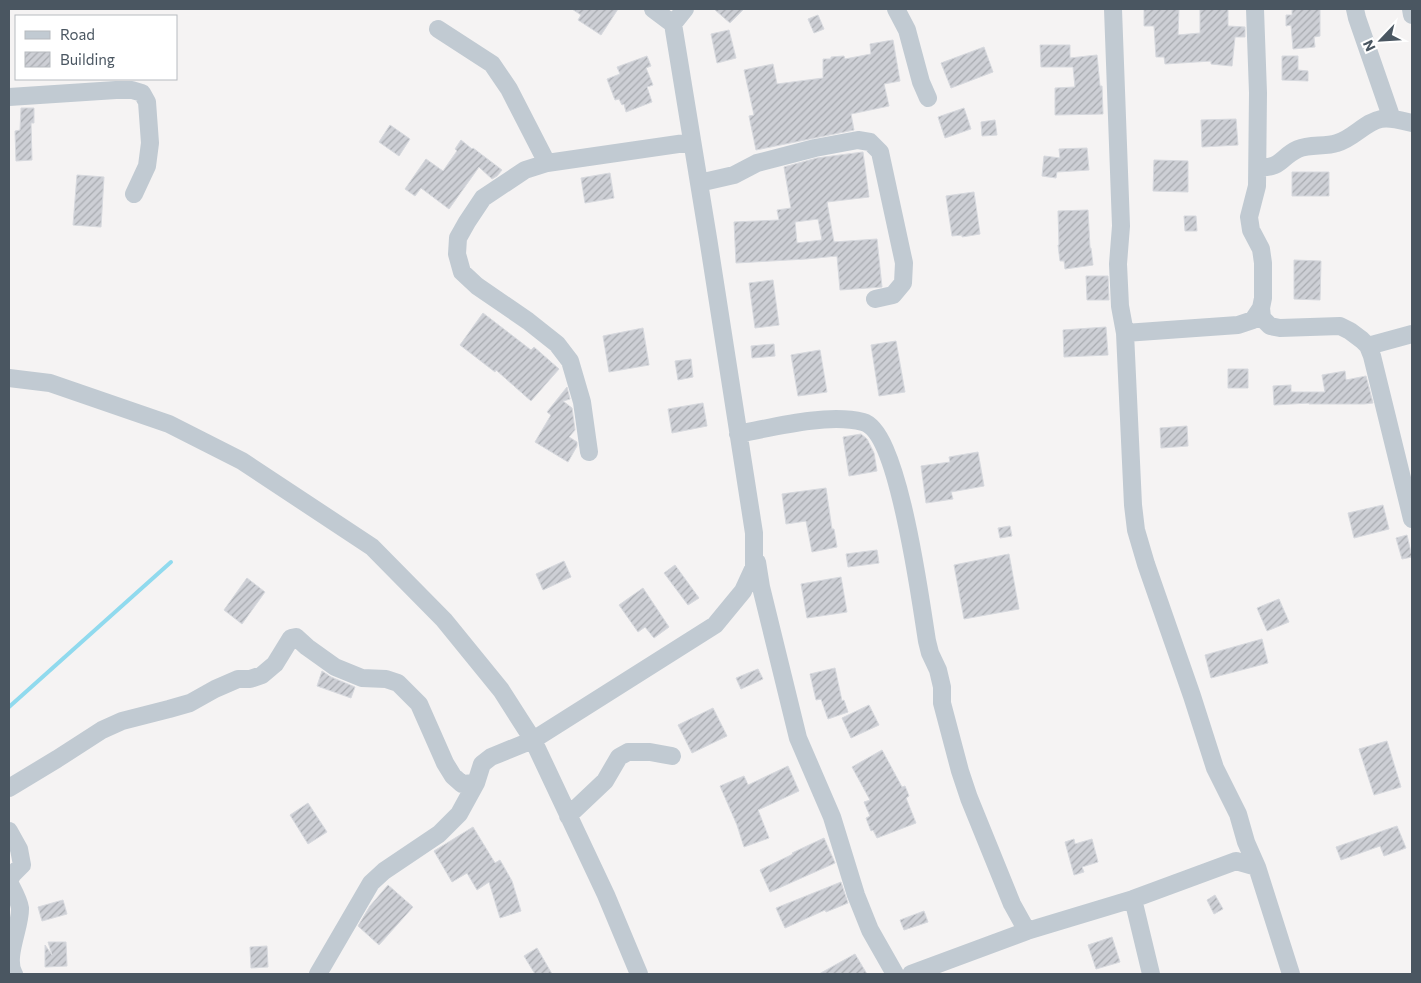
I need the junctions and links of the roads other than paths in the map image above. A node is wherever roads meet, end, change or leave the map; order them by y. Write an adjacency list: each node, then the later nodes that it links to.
1 (653, 9): 9 (street)
2 (685, 9): 9 (street)
3 (896, 9): 12 (street)
4 (1113, 9): 22 (street)
5 (1255, 9): 17 (street)
6 (1355, 9): 13 (street)
7 (1411, 9): 8 (street)
8 (1412, 15)
9 (673, 24): 15 (street)
10 (438, 29): 16 (street)
11 (9, 97): 19 (street)
12 (928, 98)
13 (1392, 119): 14 (street); 17 (street)
14 (1412, 123)
15 (692, 142): 16 (street); 18 (street)
16 (547, 163): 27 (street)
17 (1258, 167): 21 (street)
18 (699, 183): 20 (street); 26 (street)
19 (134, 194)
20 (874, 299)
21 (1261, 308): 22 (street); 24 (street)
22 (1125, 333): 36 (street)
23 (1412, 334): 24 (street)
24 (1368, 346): 28 (street)
25 (9, 378): 30 (street)
26 (738, 434): 29 (street); 40 (street)
27 (589, 452)
28 (1412, 519)
29 (754, 533): 30 (street); 45 (street)
30 (533, 740): 32 (street); 34 (street)
31 (672, 756): 34 (street)
32 (476, 784): 33 (street); 43 (street)
33 (9, 788)
34 (568, 816): 44 (street)
35 (9, 831): 41 (street)
36 (1246, 842): 37 (street); 38 (street)
37 (1236, 861): 38 (street); 39 (street)
38 (1257, 867): 48 (street)
39 (1133, 899): 40 (street); 47 (street)
40 (1027, 931): 46 (street)
41 (12, 936): 42 (street)
42 (12, 973)
43 (318, 974)
44 (639, 974)
45 (895, 974)
46 (911, 974)
47 (1151, 974)
48 (1291, 974)

